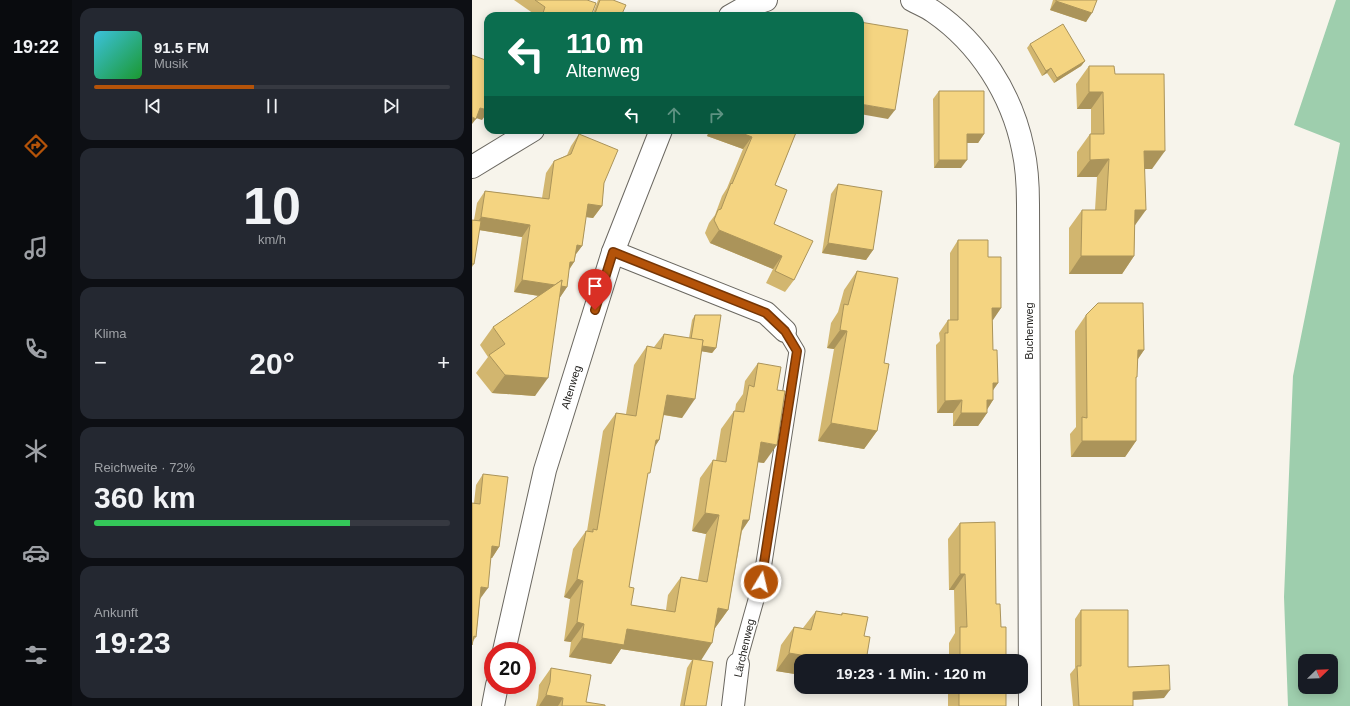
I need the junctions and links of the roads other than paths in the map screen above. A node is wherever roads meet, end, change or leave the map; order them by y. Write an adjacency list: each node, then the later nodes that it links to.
1 (912, 0): 12 (street, Buchenweg)
2 (526, 134): 4 (street)
3 (659, 134): 5 (street, Altenweg)
4 (472, 167)
5 (613, 252): 6 (street, Lärchenweg); 7 (street, Altenweg)
6 (785, 331): 8 (lane, Lärchenweg)
7 (506, 642)
8 (738, 664): 11 (street, Lärchenweg)
9 (495, 694): 10 (street)
10 (493, 706)
11 (733, 706)
12 (1030, 706)

